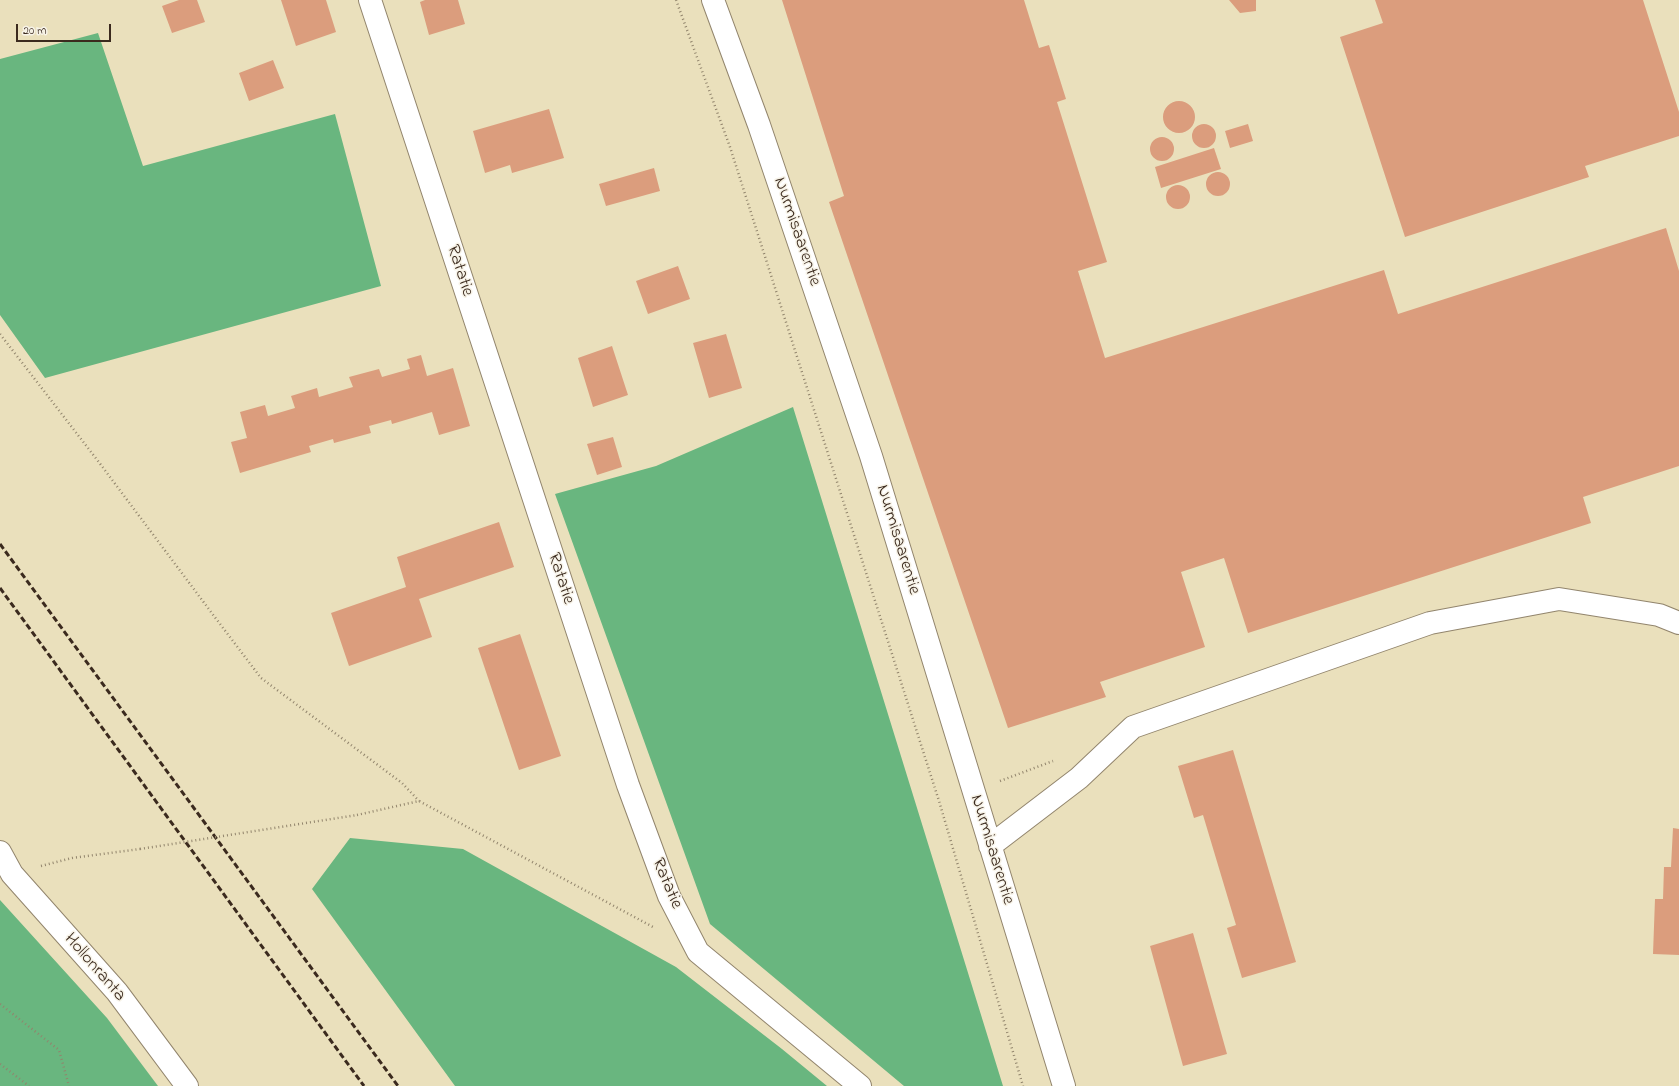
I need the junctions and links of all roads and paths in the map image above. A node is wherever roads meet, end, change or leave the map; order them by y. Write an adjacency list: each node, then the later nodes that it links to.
1 (370, 0): 16 (street, Ratatie)
2 (676, 0): 17 (path)
3 (713, 0): 7 (street, Nurmisaarentie)
4 (0, 334): 6 (path)
5 (1679, 623): 7 (street)
6 (419, 801): 9 (path, bridge); 10 (path)
7 (990, 846): 18 (street, Nurmisaarentie)
8 (0, 852): 9 (street, Hollonranta)
9 (12, 874): 15 (street, Hollonranta)
10 (656, 929)
11 (0, 1004): 14 (path)
12 (0, 1064): 13 (path)
13 (29, 1086)
14 (69, 1086)
15 (187, 1086)
16 (860, 1086)
17 (1023, 1086)
18 (1064, 1086)

